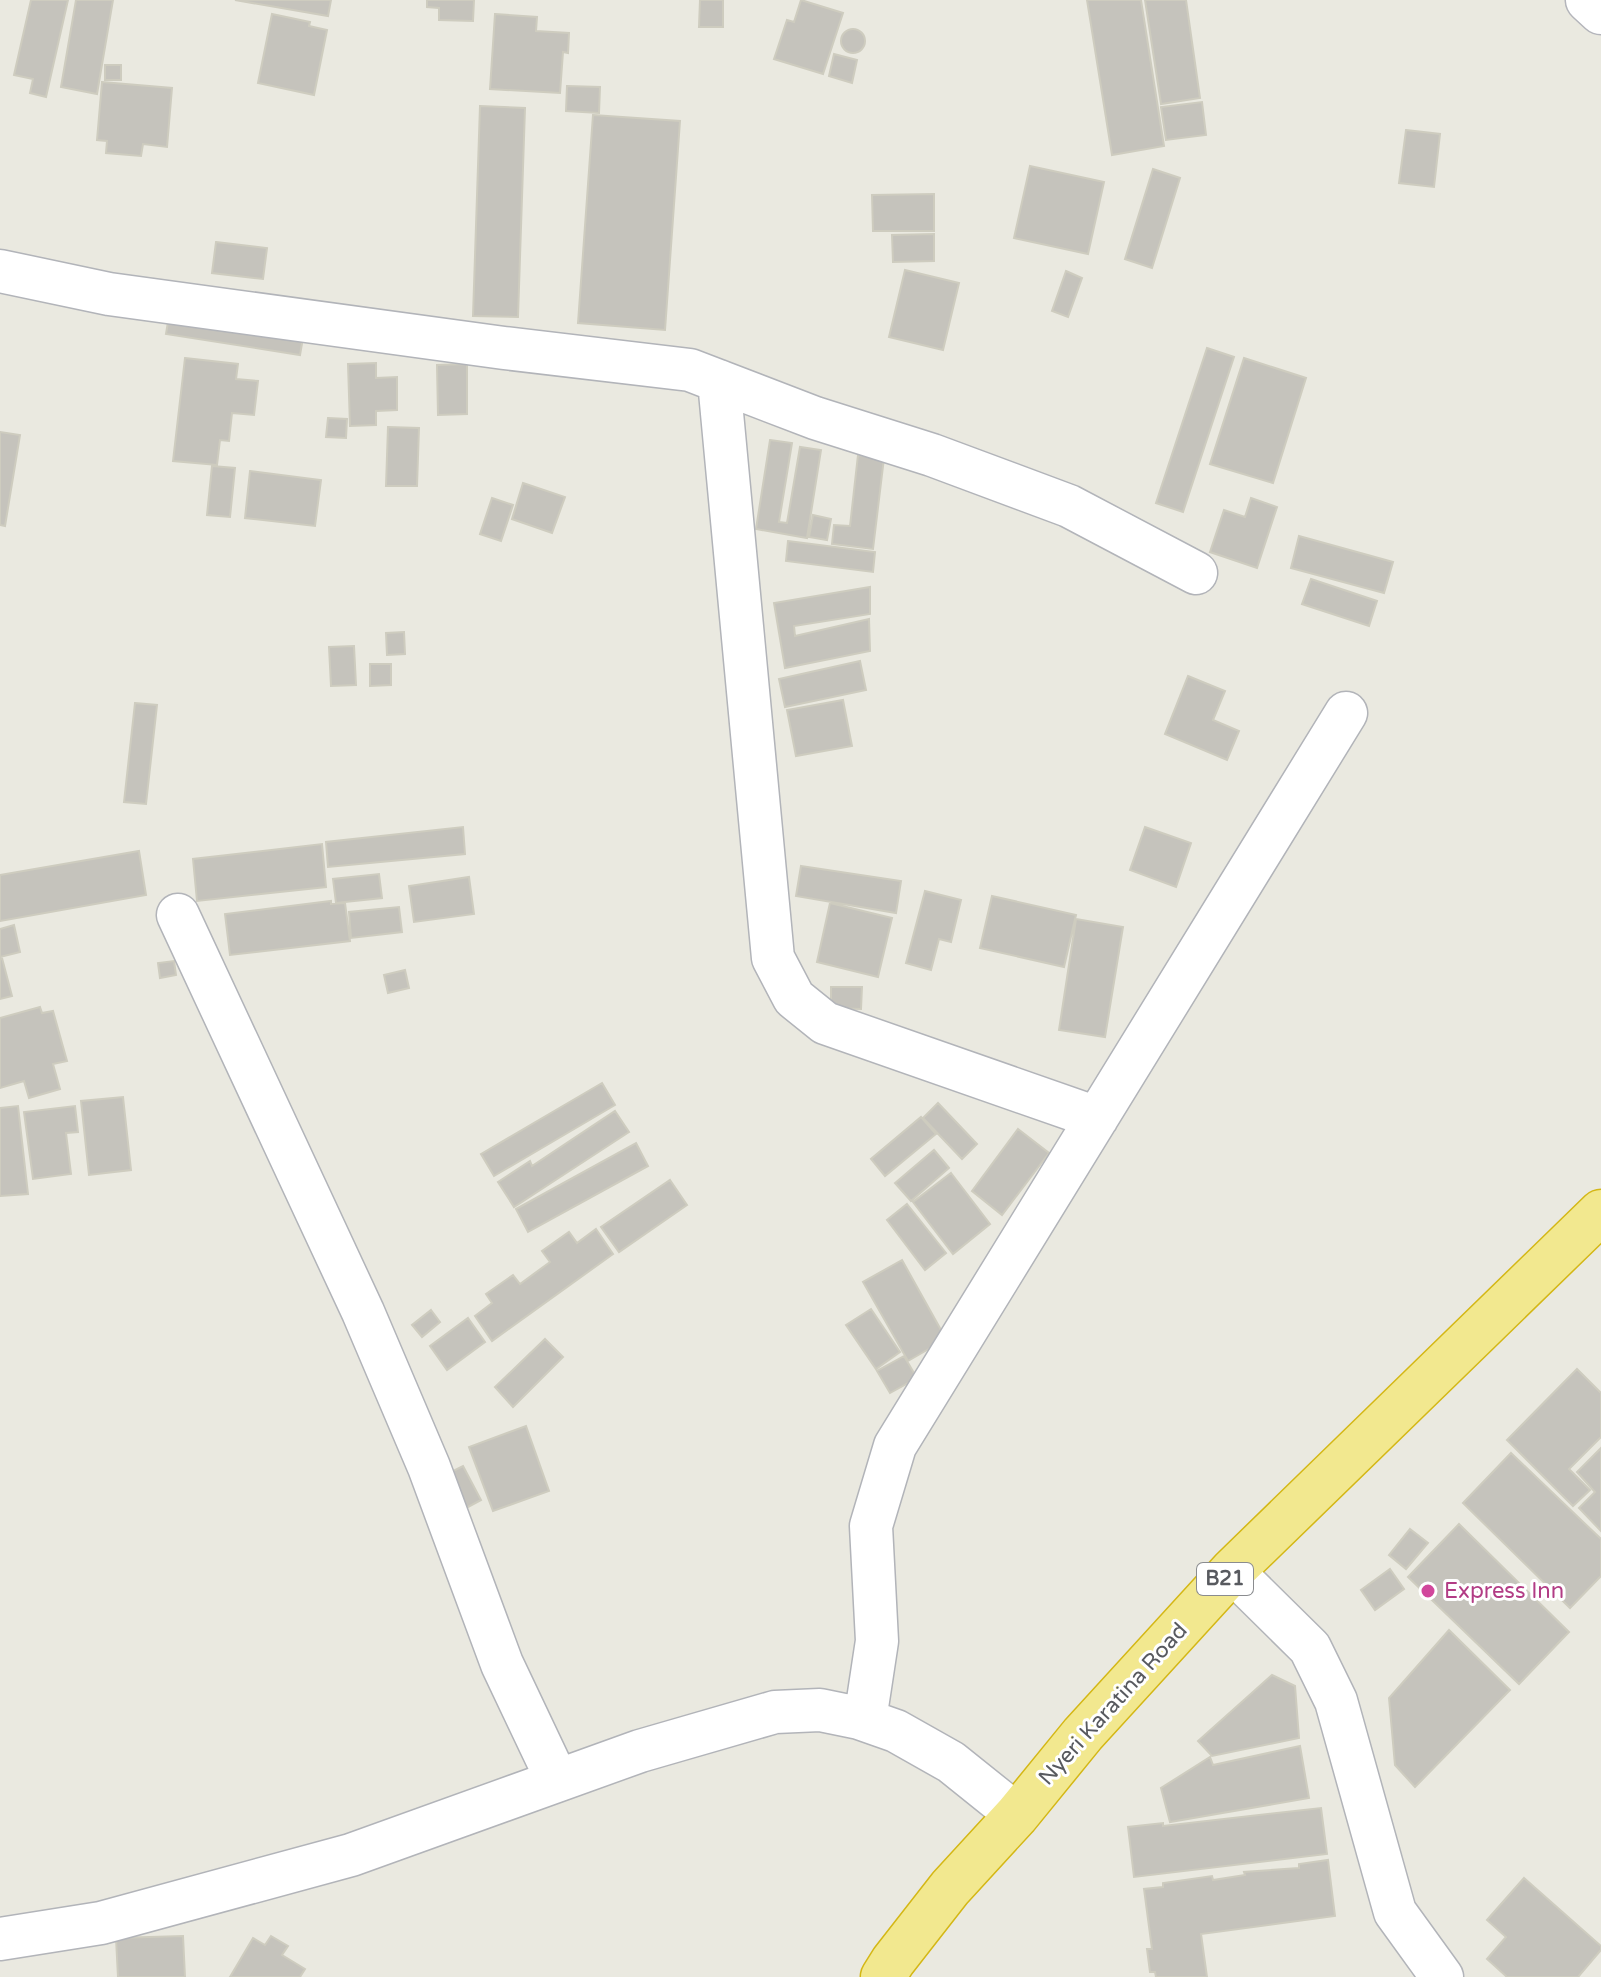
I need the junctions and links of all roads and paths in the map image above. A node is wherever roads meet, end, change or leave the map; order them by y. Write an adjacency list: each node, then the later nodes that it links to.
1 (1588, 0): 2 (main road)
2 (1601, 12)
3 (0, 271): 4 (street)
4 (719, 381): 5 (street); 8 (street)
5 (1196, 573)
6 (1346, 713): 8 (street)
7 (178, 915): 12 (street)
8 (1097, 1118): 11 (street)
9 (1601, 1212): 10 (highway, Nyeri Karatina Road / B21)
10 (1232, 1571): 13 (highway, Nyeri Karatina Road / B21); 16 (street)
11 (865, 1720): 12 (street); 13 (street)
12 (557, 1780): 14 (street)
13 (1017, 1815): 15 (highway, Nyeri Karatina Road / B21)
14 (0, 1939)
15 (883, 1977)
16 (1442, 1977)

